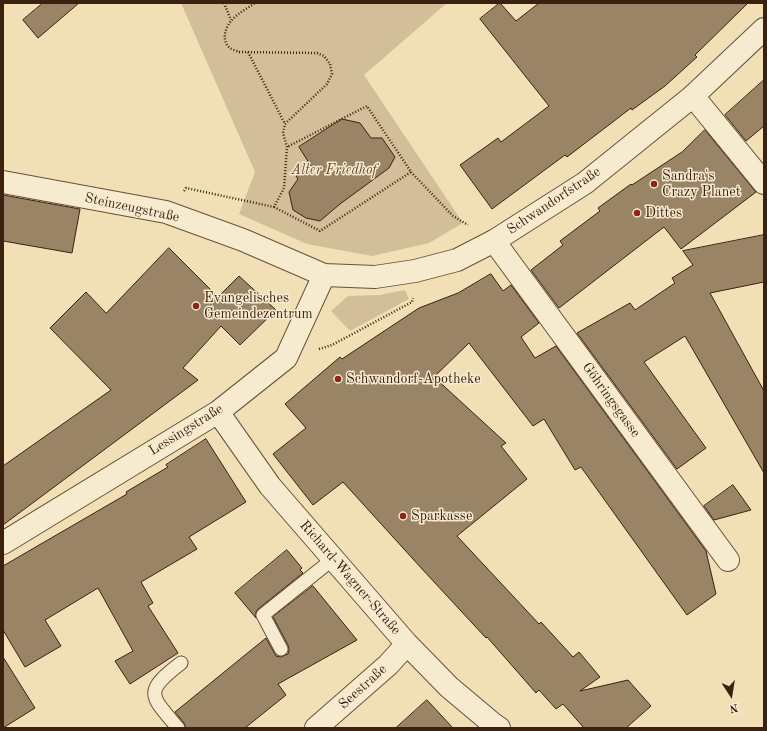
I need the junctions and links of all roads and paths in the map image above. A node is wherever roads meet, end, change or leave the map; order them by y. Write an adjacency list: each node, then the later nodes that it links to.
1 (224, 3): 3 (path)
2 (255, 3): 3 (path)
3 (232, 20): 5 (path)
4 (764, 29): 6 (street, Schwandorfstraße)
5 (248, 52): 7 (path); 7 (path)
6 (693, 96): 11 (street); 15 (street, Schwandorfstraße)
7 (285, 124): 8 (path)
8 (287, 147): 9 (path); 12 (path)
9 (411, 172): 12 (path); 14 (path)
10 (3, 182): 13 (street, Steinzeugstraße)
11 (764, 183)
12 (274, 207): 13 (path)
13 (166, 212): 17 (street, Steinzeugstraße)
14 (453, 216)
15 (494, 241): 16 (street, Schwandorfstraße); 22 (street, Göhringsgasse)
16 (415, 271): 17 (street, Schwandorfstraße); 18 (path)
17 (324, 275): 18 (street, Lessingstraße)
18 (286, 358): 19 (street, Lessingstraße)
19 (218, 412): 20 (street, Lessingstraße); 21 (street, Richard-Wagner-Straße)
20 (3, 543)
21 (333, 559): 23 (street, Richard-Wagner-Straße); 24 (lane)
22 (728, 560)
23 (407, 644): 27 (street, Seestraße); 28 (street, Richard-Wagner-Straße)
24 (281, 650)
25 (181, 663): 26 (lane)
26 (178, 728)
27 (316, 728)
28 (499, 728)

